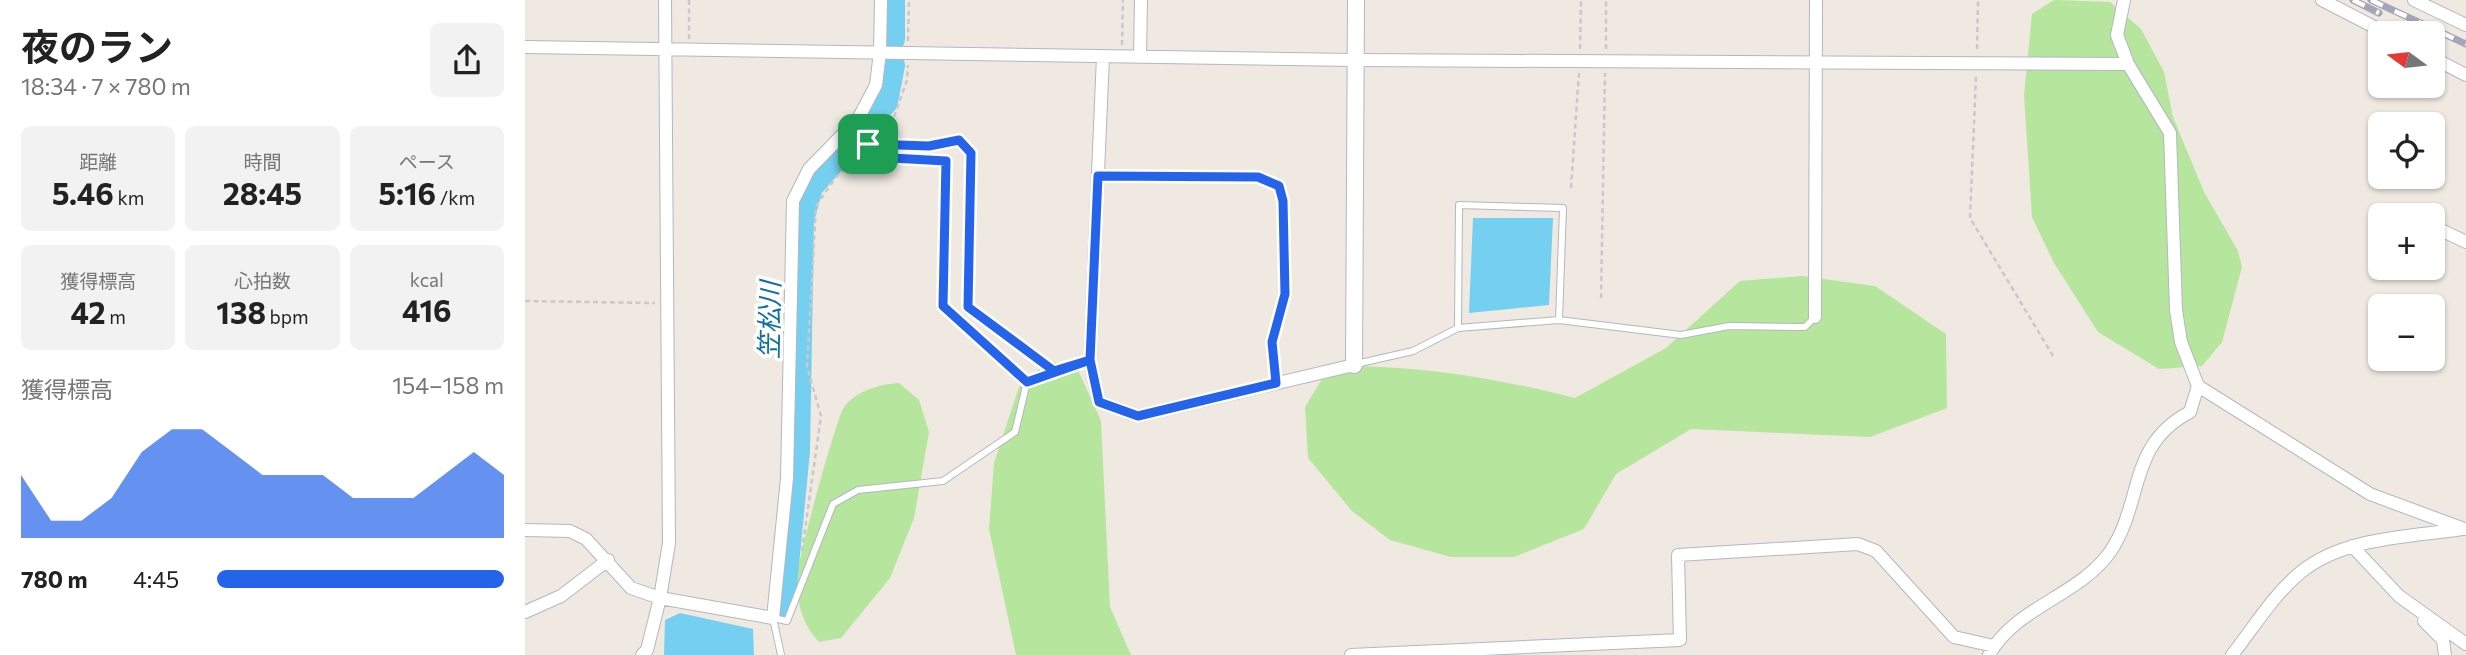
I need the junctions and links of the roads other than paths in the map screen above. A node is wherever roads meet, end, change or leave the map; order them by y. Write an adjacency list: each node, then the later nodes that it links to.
1 (665, 0): 12 (street)
2 (881, 0): 13 (street)
3 (1141, 0): 14 (street)
4 (1356, 0): 16 (street)
5 (1816, 0): 17 (street)
6 (2125, 0): 18 (street)
7 (2322, 0): 9 (street)
8 (2414, 0): 10 (street)
9 (2368, 24)
10 (2466, 25)
11 (525, 47): 12 (street)
12 (666, 48): 13 (street); 34 (street)
13 (880, 52): 15 (street); 36 (street)
14 (1140, 55): 15 (street); 16 (street)
15 (1103, 56): 26 (street)
16 (1355, 60): 17 (street); 27 (street)
17 (1814, 62): 18 (street); 23 (street)
18 (2128, 64): 28 (street)
19 (2445, 64): 20 (street)
20 (2466, 75)
21 (2445, 232): 22 (street)
22 (2466, 242)
23 (1815, 317): 24 (lane)
24 (1559, 320): 25 (lane); 25 (lane)
25 (1458, 328): 27 (lane)
26 (1090, 360): 27 (street); 36 (lane)
27 (1354, 365)
28 (2198, 386): 29 (street); 38 (street)
29 (2465, 529): 31 (street)
30 (525, 530): 32 (street)
31 (2352, 546): 33 (street); 42 (street)
32 (608, 560): 34 (street); 35 (street)
33 (2399, 597): 37 (street); 43 (street)
34 (660, 598): 36 (street); 39 (street)
35 (525, 611)
36 (773, 618): 40 (lane)
37 (2466, 644)
38 (1991, 650): 41 (street)
39 (646, 653)
40 (781, 655)
41 (1350, 655)
42 (2232, 655)
43 (2445, 655)

